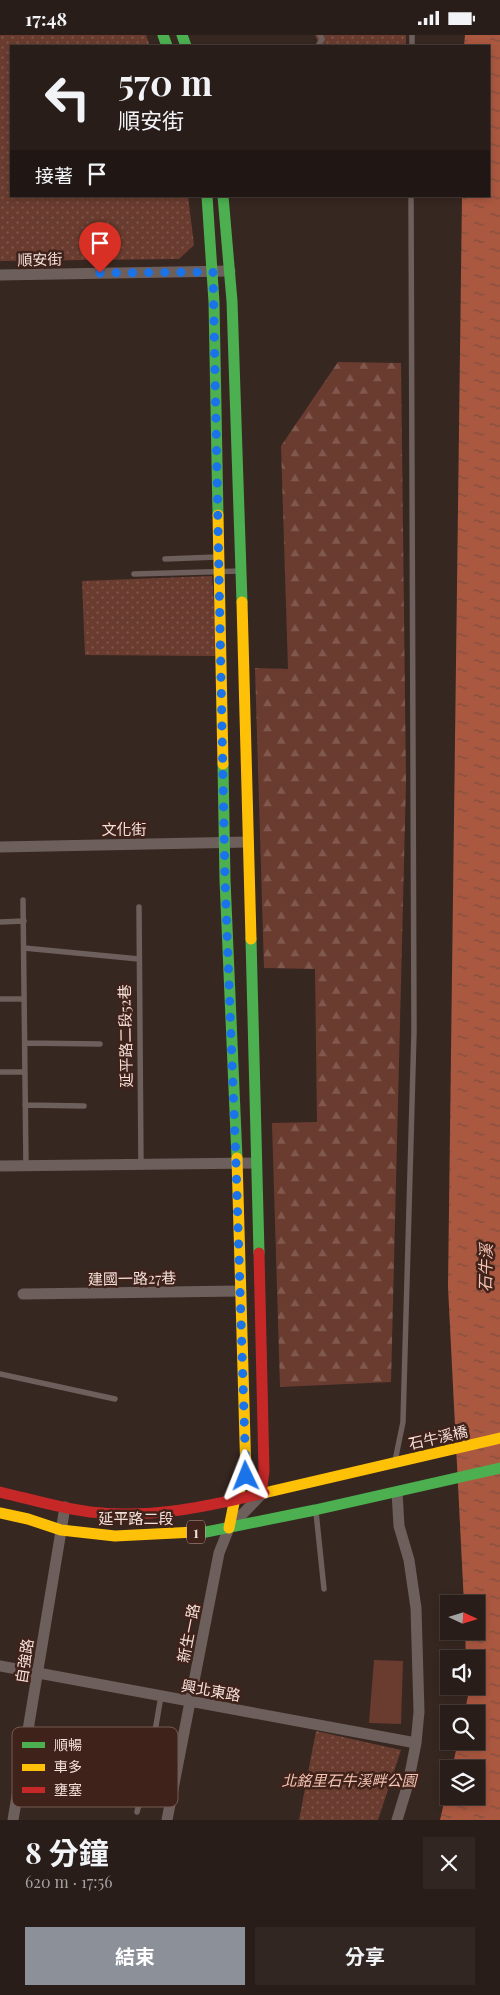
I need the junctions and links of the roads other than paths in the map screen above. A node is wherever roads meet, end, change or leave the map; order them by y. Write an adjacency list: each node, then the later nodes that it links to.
1 (207, 197): 5 (street)
2 (223, 197): 4 (street)
3 (412, 197): 39 (lane)
4 (230, 271): 5 (street, 順安街); 9 (street)
5 (213, 272): 6 (street, 順安街); 7 (street)
6 (0, 275)
7 (219, 557): 8 (lane); 10 (street)
8 (164, 559)
9 (241, 571): 10 (lane); 12 (street)
10 (219, 572): 11 (lane); 13 (street)
11 (134, 574)
12 (248, 842): 13 (street, 文化街); 30 (street)
13 (225, 843): 14 (street, 文化街); 29 (street)
14 (0, 847)
15 (23, 900): 17 (lane)
16 (138, 907): 20 (lane, 延平路二段52巷)
17 (24, 921): 18 (lane); 19 (lane)
18 (0, 922)
19 (24, 948): 20 (lane); 22 (lane)
20 (139, 959): 31 (lane, 延平路二段52巷)
21 (0, 999): 22 (lane)
22 (24, 999): 23 (lane)
23 (25, 1043): 24 (lane); 26 (lane)
24 (100, 1044)
25 (0, 1072): 26 (lane)
26 (25, 1072): 27 (lane)
27 (25, 1105): 28 (lane); 33 (lane)
28 (84, 1106)
29 (236, 1163): 30 (street); 31 (street); 34 (street)
30 (256, 1163): 43 (street)
31 (141, 1165): 33 (street)
32 (0, 1166): 33 (street)
33 (26, 1166)
34 (240, 1291): 35 (street, 建國一路27巷); 44 (street)
35 (23, 1294)
36 (0, 1374): 37 (lane)
37 (115, 1399)
38 (500, 1438): 39 (street, 石牛溪橋 / 1)
39 (389, 1464): 43 (street, 延平路二段 / 1)
40 (500, 1468): 42 (street, 1)
41 (0, 1492): 45 (street, 延平路二段 / 1)
42 (393, 1492): 46 (street, 延平路二段 / 1); 57 (street)
43 (261, 1494): 44 (street, 延平路二段 / 1); 48 (street, 新生一路)
44 (234, 1503): 45 (street, 延平路二段 / 1); 48 (street)
45 (65, 1507): 49 (street, 自強路)
46 (315, 1510): 48 (street, 延平路二段 / 1); 50 (lane)
47 (0, 1513): 49 (street, 延平路二段 / 1)
48 (229, 1528): 49 (street, 延平路二段 / 1); 54 (street, 新生一路)
49 (61, 1530): 52 (street, 自強路)
50 (324, 1589)
51 (0, 1667): 52 (street, 興北東路)
52 (37, 1673): 53 (street, 興北東路); 55 (street, 自強路)
53 (161, 1696): 54 (street, 興北東路); 56 (lane)
54 (190, 1700): 57 (street, 興北東路); 58 (street, 新生一路)
55 (28, 1727)
56 (156, 1727)
57 (416, 1743): 66 (street)
58 (180, 1754): 59 (street, 新生一路)
59 (178, 1764)
60 (15, 1807): 64 (street, 自強路)
61 (138, 1807): 63 (lane)
62 (170, 1807): 65 (street, 新生一路)
63 (137, 1812)
64 (13, 1820)
65 (167, 1820)
66 (397, 1820)

